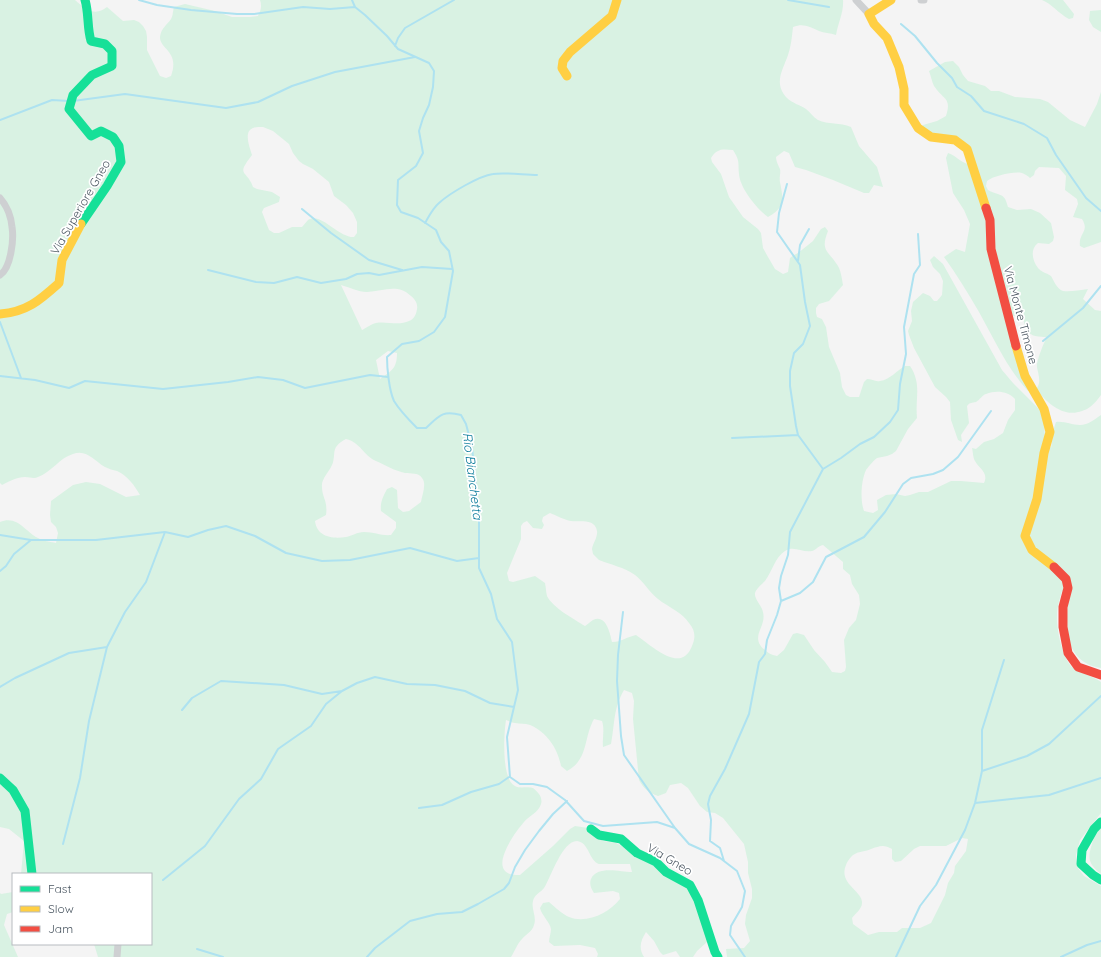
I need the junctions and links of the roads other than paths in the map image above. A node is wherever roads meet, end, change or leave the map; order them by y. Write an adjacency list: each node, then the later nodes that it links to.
1 (85, 0): 9 (street, Via Superiore Gneo)
2 (617, 0): 6 (street)
3 (856, 0): 5 (street)
4 (891, 0): 5 (street)
5 (869, 14): 10 (street, Via Monte Timone)
6 (567, 76)
7 (0, 198): 8 (street)
8 (0, 275)
9 (0, 314)
10 (1101, 675)
11 (0, 778): 14 (street)
12 (1101, 822): 15 (street)
13 (591, 829): 18 (street, Via Gneo)
14 (32, 873)
15 (1101, 880)
16 (118, 945): 17 (street)
17 (117, 957)
18 (718, 957)

